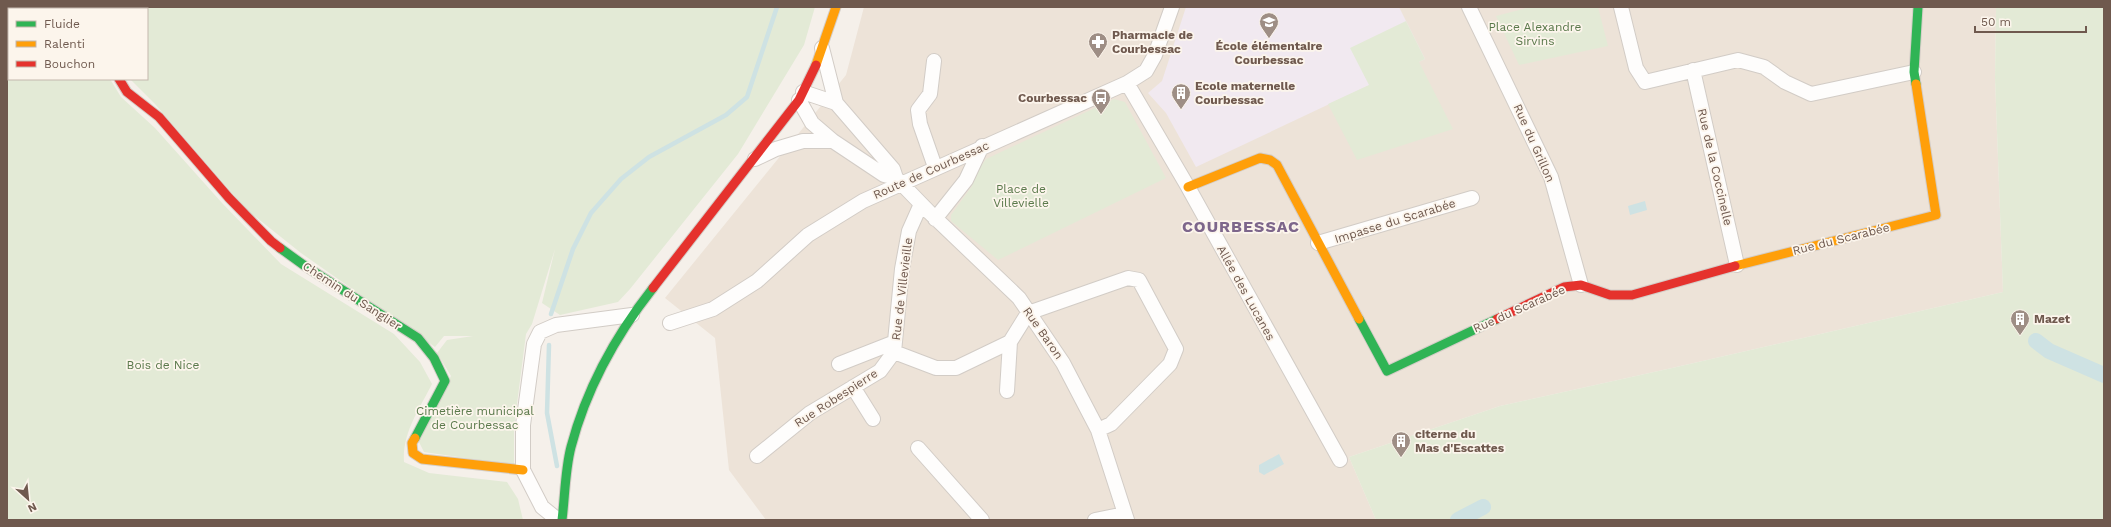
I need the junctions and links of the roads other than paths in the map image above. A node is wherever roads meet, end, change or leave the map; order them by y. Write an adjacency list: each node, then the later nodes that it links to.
1 (836, 7): 6 (street)
2 (1172, 7): 11 (street, Route de Courbessac)
3 (1470, 7): 25 (street, Rue du Grillon)
4 (1620, 7): 8 (street)
5 (1918, 7): 9 (street, Rue du Scarabée)
6 (822, 48): 12 (street); 13 (street)
7 (934, 61): 17 (street)
8 (1693, 70): 9 (street); 24 (street, Rue de la Coccinelle)
9 (1914, 72): 24 (street, Rue du Scarabée)
10 (120, 80): 39 (street, Chemin du Sanglier)
11 (1127, 83): 15 (street, Route de Courbessac); 19 (street, Allée des Lucanes)
12 (801, 96): 13 (street); 14 (street); 16 (street)
13 (836, 103): 18 (street)
14 (833, 141): 16 (street); 18 (street)
15 (982, 146): 17 (street, Route de Courbessac); 22 (street)
16 (751, 161): 27 (street)
17 (935, 167): 18 (street, Route de Courbessac)
18 (899, 181): 21 (street, Rue Baron); 28 (street, Route de Courbessac)
19 (1188, 187): 23 (street, Rue du Scarabée); 38 (street, Allée des Lucanes)
20 (1472, 198): 23 (street, Impasse du Scarabée)
21 (921, 204): 22 (street, Rue Baron); 30 (street, Rue de Villevieille)
22 (936, 218): 26 (street, Rue Baron)
23 (1318, 244): 25 (street, Rue du Scarabée)
24 (1737, 264): 25 (street, Rue du Scarabée)
25 (1580, 285)
26 (1028, 313): 29 (street); 35 (street, Rue Baron); 35 (street)
27 (632, 315): 39 (street); 42 (street)
28 (670, 323)
29 (1010, 342): 30 (street); 33 (street)
30 (895, 347): 31 (street); 32 (street, Rue Robespierre)
31 (839, 364)
32 (853, 387): 34 (street); 37 (street, Rue Robespierre)
33 (1007, 391)
34 (873, 419)
35 (1098, 430): 40 (street, Rue Baron)
36 (918, 448): 43 (street)
37 (757, 456)
38 (1340, 460)
39 (523, 470): 41 (street)
40 (1126, 517): 44 (street)
41 (558, 520)
42 (562, 520)
43 (982, 520)
44 (1095, 520)

